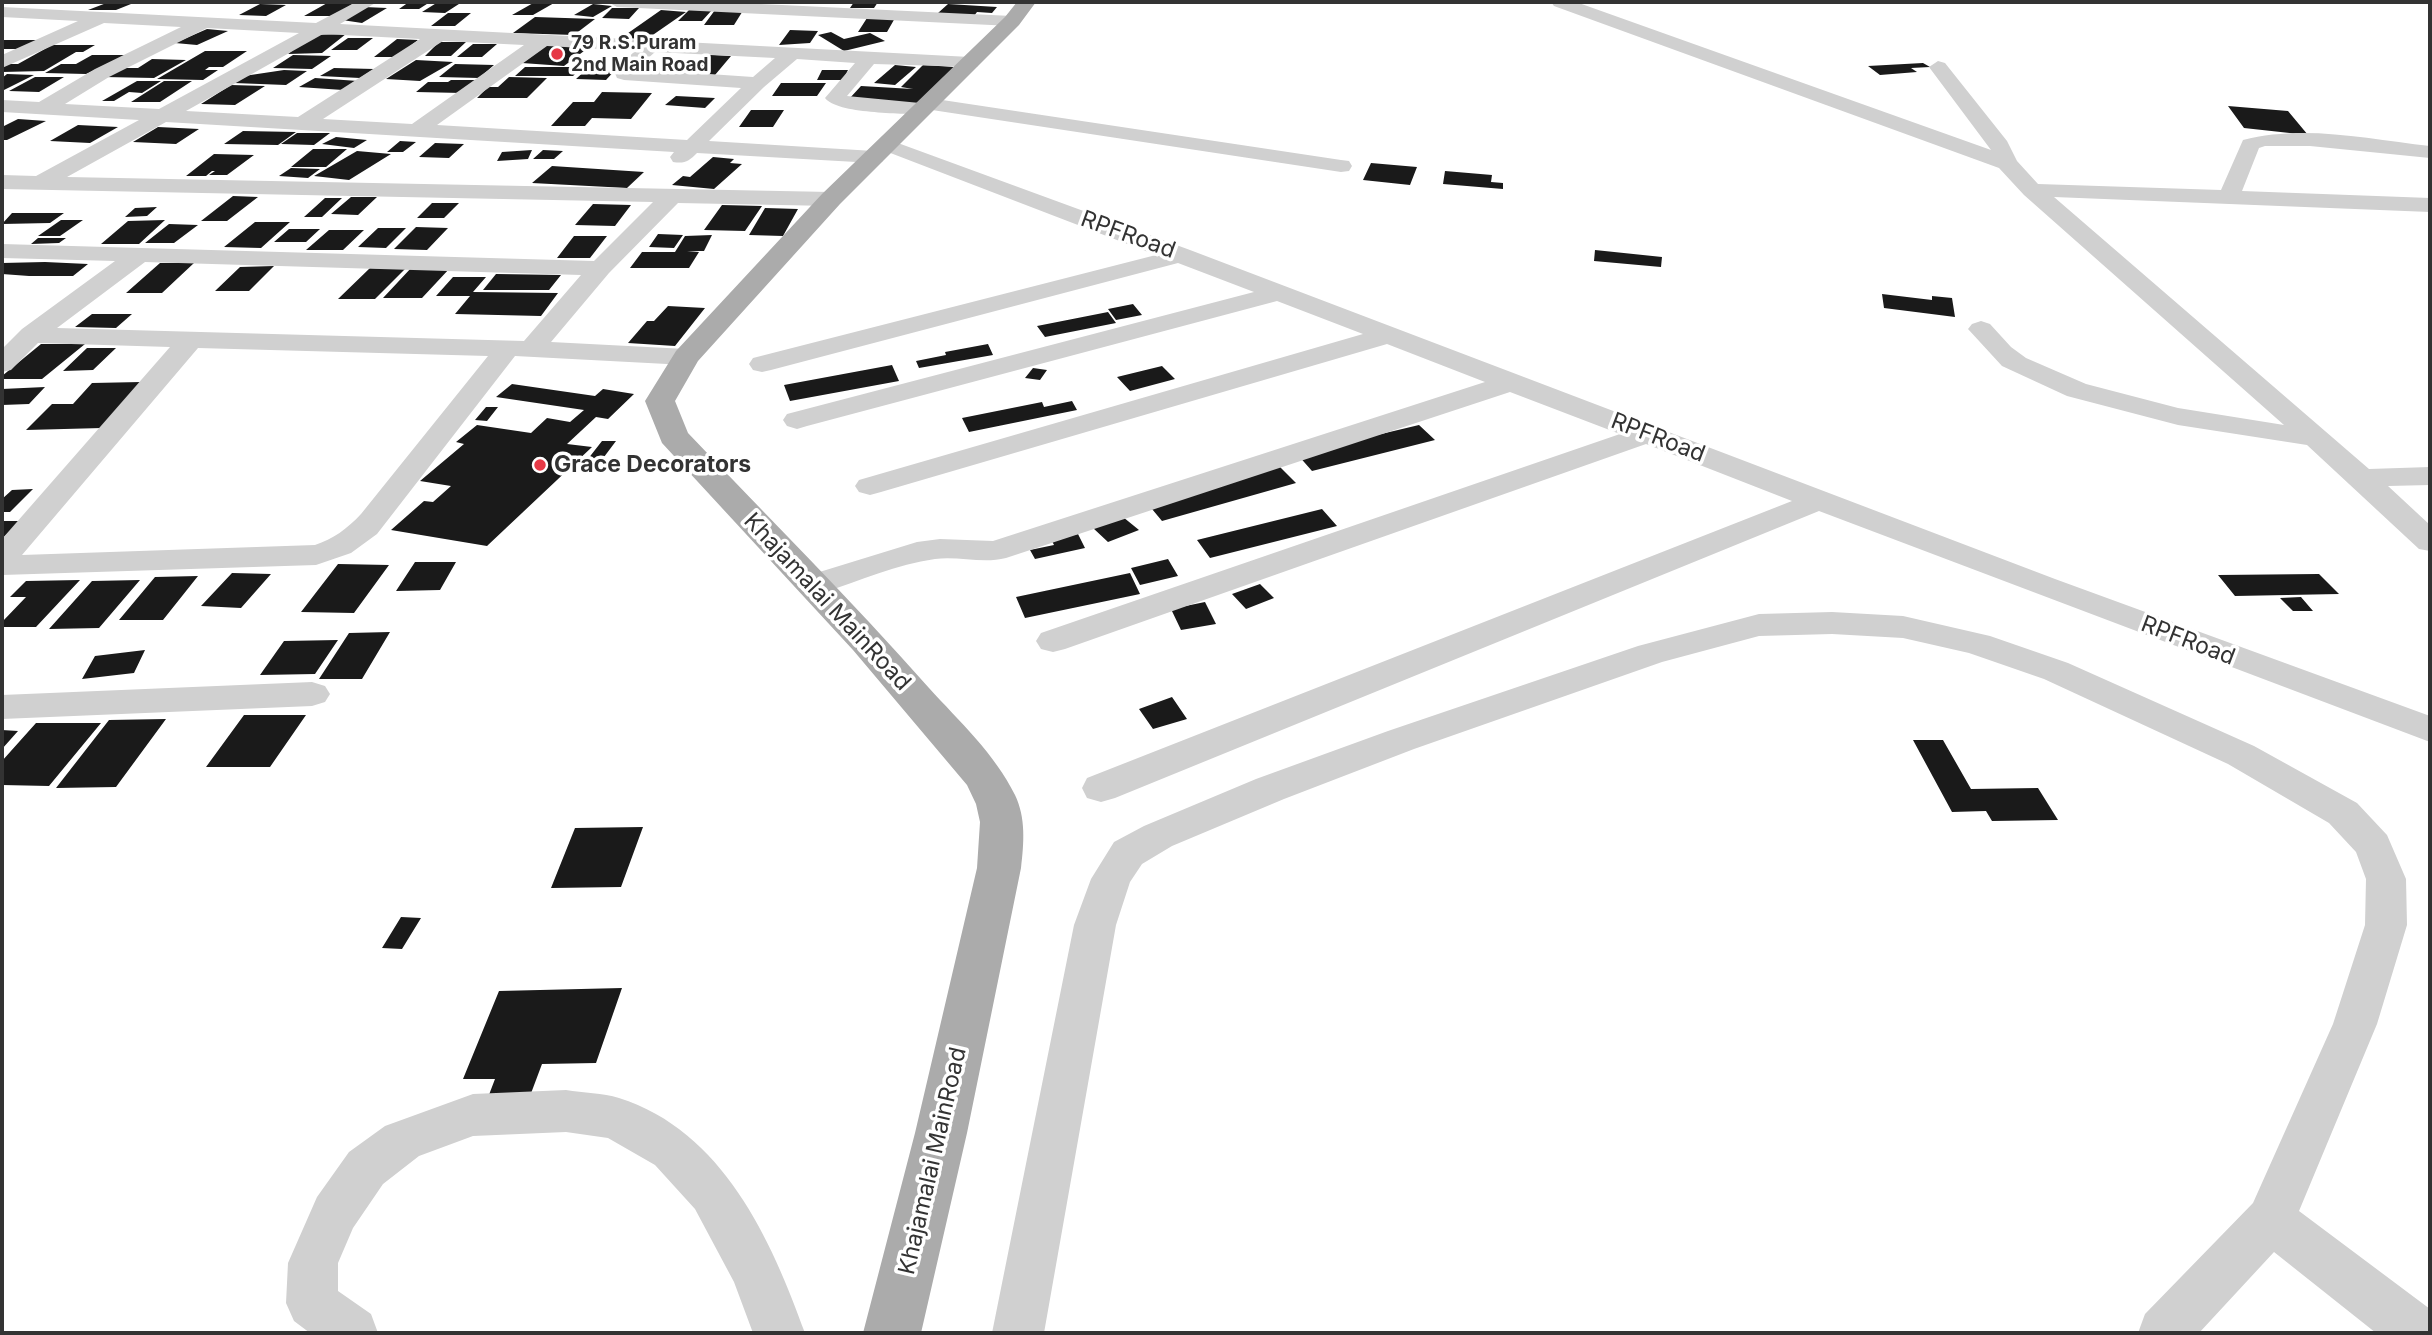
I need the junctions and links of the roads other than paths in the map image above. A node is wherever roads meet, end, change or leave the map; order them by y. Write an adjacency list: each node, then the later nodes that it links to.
1 (67, 2): 8 (street)
2 (368, 2): 11 (street)
3 (617, 2): 5 (street)
4 (1560, 2): 31 (street)
5 (654, 3): 6 (street); 14 (street)
6 (1020, 11): 19 (main road, Khajamalai MainRoad)
7 (3, 12): 8 (street)
8 (38, 14): 9 (street)
9 (105, 16): 10 (street); 18 (street)
10 (206, 22): 11 (street); 24 (street)
11 (319, 28): 12 (street); 25 (street)
12 (439, 35): 13 (street); 26 (street)
13 (542, 40): 14 (street); 27 (street)
14 (597, 43): 15 (street)
15 (651, 46): 16 (street); 21 (street)
16 (792, 54): 17 (street); 21 (street)
17 (869, 58): 19 (street); 23 (street)
18 (2, 62)
19 (970, 64): 23 (main road, Khajamalai MainRoad)
20 (1938, 67): 31 (street)
21 (757, 83): 28 (street)
22 (2, 106): 24 (street, RPFRoad)
23 (926, 106): 29 (main road, Khajamalai MainRoad); 32 (street)
24 (42, 108): 25 (street, RPFRoad)
25 (163, 115): 26 (street, RPFRoad); 34 (street)
26 (303, 123): 27 (street, RPFRoad)
27 (417, 130): 28 (street, RPFRoad)
28 (691, 146): 29 (street, RPFRoad); 36 (street)
29 (880, 151): 39 (main road, Khajamalai MainRoad); 43 (street, RPFRoad)
30 (2430, 152): 38 (street)
31 (2007, 163): 35 (street)
32 (1341, 166)
33 (2, 182): 34 (street)
34 (40, 183): 36 (street)
35 (2032, 190): 38 (street); 57 (street)
36 (641, 195): 37 (street)
37 (673, 195): 39 (street); 44 (street)
38 (2229, 197): 40 (street)
39 (831, 199): 51 (main road, Khajamalai MainRoad)
40 (2430, 205)
41 (2, 251): 42 (street)
42 (139, 255): 44 (street); 47 (street)
43 (1182, 256): 45 (street, RPFRoad); 53 (street)
44 (600, 268): 50 (street)
45 (1280, 293): 48 (street, RPFRoad); 55 (street)
46 (1981, 329): 57 (street)
47 (31, 335): 49 (street); 52 (street)
48 (1389, 335): 54 (street, RPFRoad); 60 (street)
49 (192, 338): 50 (street); 63 (street)
50 (519, 349): 51 (street); 64 (street)
51 (686, 357): 65 (main road, Khajamalai MainRoad)
52 (2, 364)
53 (762, 364)
54 (1512, 382): 56 (street, RPFRoad); 65 (street)
55 (797, 420)
56 (1648, 434): 61 (street, RPFRoad); 66 (street)
57 (2316, 438): 59 (street)
58 (2430, 476): 59 (street)
59 (2362, 478): 62 (street)
60 (870, 486)
61 (1821, 500): 69 (street, RPFRoad); 70 (street)
62 (2430, 542)
63 (2, 558)
64 (2, 565)
65 (812, 585): 75 (main road, Khajamalai MainRoad)
66 (1053, 641)
67 (312, 694): 68 (street)
68 (2, 707)
69 (2430, 729)
70 (1101, 788)
71 (2271, 1219): 72 (street); 76 (street); 77 (street)
72 (2417, 1324)
73 (352, 1333): 74 (street)
74 (779, 1333)
75 (892, 1333)
76 (1018, 1333)
77 (2164, 1333)

